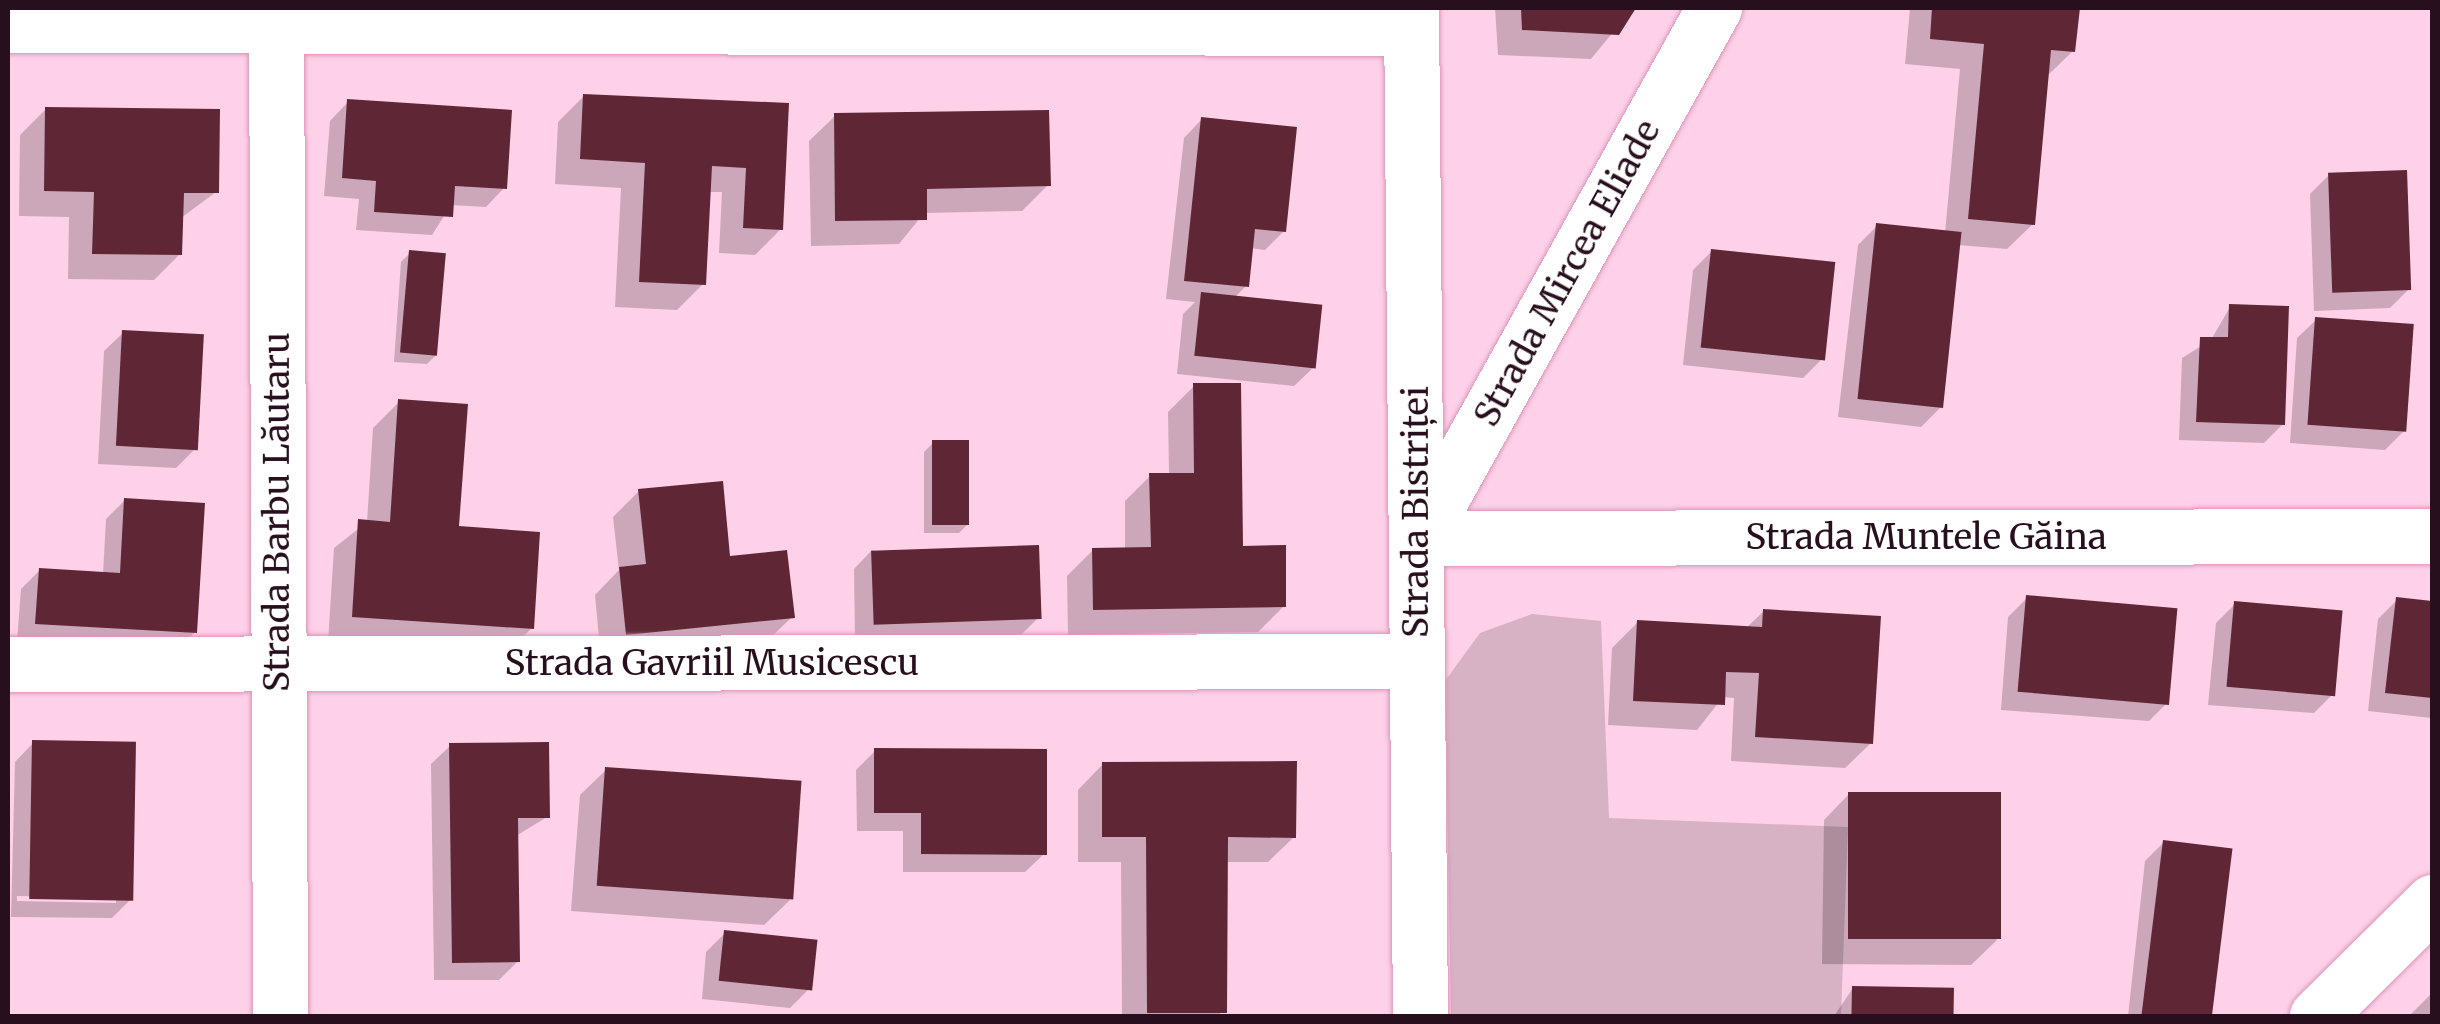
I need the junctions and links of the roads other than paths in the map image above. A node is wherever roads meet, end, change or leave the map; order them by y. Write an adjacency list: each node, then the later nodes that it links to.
1 (1714, 8): 6 (street, Strada Mircea Eliade)
2 (276, 16): 3 (street); 4 (street); 9 (street, Strada Barbu Lăutaru)
3 (1411, 18): 6 (street, Strada Bistriței)
4 (8, 25)
5 (2432, 536): 6 (street, Strada Muntele Găina)
6 (1419, 538): 7 (street, Strada Bistriței)
7 (1416, 660): 9 (street, Strada Gavriil Musicescu); 12 (street, Strada Bistriței)
8 (8, 664): 9 (street, Strada Gavriil Musicescu)
9 (276, 665): 11 (street, Strada Barbu Lăutaru)
10 (2432, 902): 13 (street)
11 (280, 1016)
12 (1420, 1016)
13 (2317, 1016)

